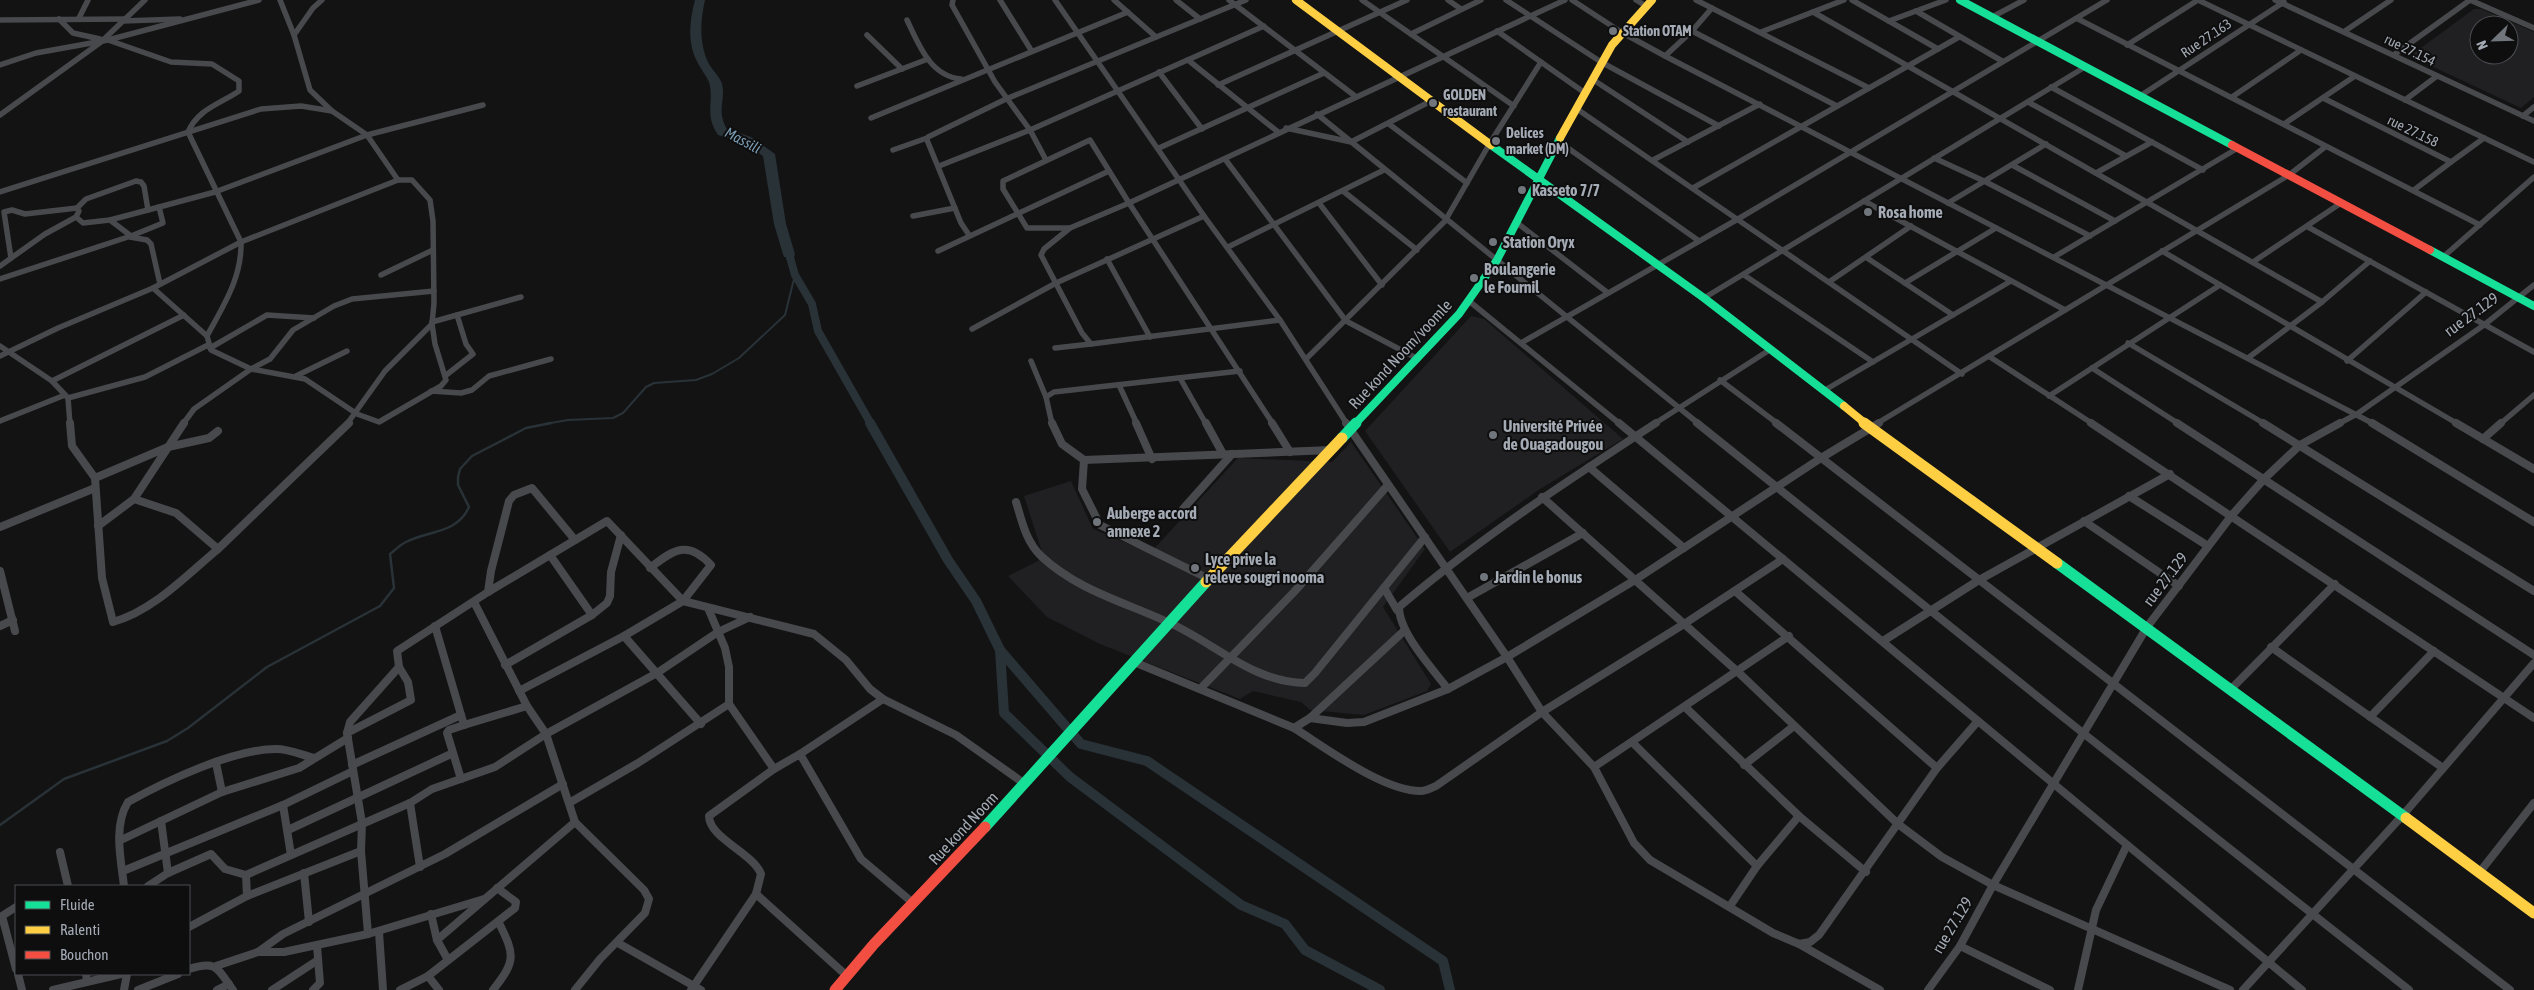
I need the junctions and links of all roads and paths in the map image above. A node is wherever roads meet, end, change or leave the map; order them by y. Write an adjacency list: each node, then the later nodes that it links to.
1 (88, 0): 44 (street)
2 (145, 0): 50 (street)
3 (259, 0): 46 (street)
4 (280, 0): 63 (street)
5 (322, 0): 63 (street)
6 (953, 0): 88 (street)
7 (1000, 0): 73 (street)
8 (1055, 0): 60 (street)
9 (1114, 0): 39 (street)
10 (1176, 0): 47 (street)
11 (1229, 0): 35 (street)
12 (1246, 0): 35 (street)
13 (1296, 0): 56 (street)
14 (1362, 0): 40 (street)
15 (1407, 0): 40 (street)
16 (1448, 0): 37 (street)
17 (1481, 0): 37 (street)
18 (1506, 0): 42 (street)
19 (1565, 0): 42 (street)
20 (1572, 0): 61 (street)
21 (1636, 0): 34 (street)
22 (1696, 0): 36 (street)
23 (1844, 0): 41 (street)
24 (1852, 0): 52 (street)
25 (1946, 0): 38 (street)
26 (1960, 0): 43 (street)
27 (2024, 0): 43 (street)
28 (2108, 0): 48 (street)
29 (2198, 0): 53 (street); 70 (street)
30 (2275, 0): 33 (street, rue 27.154)
31 (2391, 0): 59 (street)
32 (2470, 0): 55 (street); 75 (street)
33 (2284, 2): 53 (street, Rue 27.163); 59 (street, rue 27.154)
34 (1649, 3): 61 (street, Rue kond Noom/voomle)
35 (1235, 4): 47 (street); 54 (street)
36 (1712, 8): 58 (street); 62 (street)
37 (1461, 9): 64 (street)
38 (1916, 11): 52 (street); 67 (street)
39 (1128, 12): 60 (street); 66 (street)
40 (1379, 12): 56 (street); 64 (street)
41 (1814, 12): 62 (street); 85 (street)
42 (1531, 16): 57 (street); 83 (street)
43 (1992, 17): 69 (street)
44 (79, 18): 45 (street); 50 (street)
45 (60, 19): 49 (street); 68 (street)
46 (190, 19): 50 (street); 68 (street)
47 (1200, 19): 66 (street)
48 (2078, 19): 69 (street); 70 (street)
49 (0, 20)
50 (125, 20): 68 (street)
51 (907, 20): 78 (street)
52 (1889, 21): 72 (street)
53 (2248, 24): 74 (street); 89 (street, Rue 27.163)
54 (1264, 26): 71 (street); 79 (street)
55 (2534, 28)
56 (1338, 31): 71 (street); 94 (street)
57 (1497, 31): 76 (street); 82 (street)
58 (1692, 31): 77 (street); 115 (street)
59 (2345, 31): 75 (street, rue 27.154)
60 (1076, 32): 73 (street); 80 (street)
61 (1621, 32): 77 (street); 83 (street, Rue kond Noom/voomle)
62 (1761, 32): 100 (street)
63 (294, 34): 119 (street)
64 (1411, 34): 76 (street)
65 (867, 35): 87 (street)
66 (1156, 37): 80 (street)
67 (1960, 37): 72 (street); 81 (street)
68 (104, 40): 84 (street); 121 (street); 133 (street)
69 (2038, 41): 81 (street); 86 (street)
70 (2127, 45): 89 (street)
71 (1295, 49): 91 (street); 97 (street)
72 (1938, 49): 85 (street)
73 (1032, 50): 88 (street)
74 (2301, 50): 92 (street); 106 (street)
75 (2395, 54): 93 (street, rue 27.154)
76 (1442, 56): 94 (street); 114 (street)
77 (1665, 56): 112 (street)
78 (928, 58): 87 (street); 95 (street)
79 (1188, 60): 90 (street); 97 (street)
80 (1096, 61): 101 (street); 107 (street)
81 (2002, 61): 102 (street)
82 (1542, 62): 103 (street); 114 (street)
83 (1601, 62): 96 (street, Rue kond Noom/voomle); 128 (street)
84 (0, 65)
85 (1906, 66): 100 (street); 102 (street)
86 (2085, 67): 99 (street); 105 (street)
87 (902, 69): 98 (street)
88 (988, 69): 95 (street); 107 (street)
89 (2179, 71): 105 (street, Rue 27.163); 106 (street)
90 (1159, 72): 101 (street); 131 (street)
91 (1324, 74): 104 (street); 117 (street)
92 (2355, 76): 108 (street); 109 (street)
93 (2437, 76): 109 (street); 122 (street, rue 27.154)
94 (1399, 77): 104 (street); 110 (street)
95 (964, 78): 123 (street)
96 (1592, 79): 103 (street, Rue kond Noom/voomle); 140 (street)
97 (1218, 85): 117 (street)
98 (857, 86)
99 (2051, 87): 111 (street); 141 (street)
100 (1869, 88): 115 (street)
101 (1118, 89): 132 (street); 145 (street)
102 (1950, 92): 124 (street); 148 (street)
103 (1585, 93): 118 (street, Rue kond Noom/voomle)
104 (1355, 96): 120 (street)
105 (2140, 96): 146 (street)
106 (2232, 97): 127 (street)
107 (1006, 98): 132 (street); 136 (street)
108 (2323, 98): 127 (street); 154 (street, rue 27.158)
109 (2405, 100): 137 (street)
110 (1432, 101): 126 (street); 142 (street)
111 (2028, 102): 124 (street); 149 (street)
112 (1760, 104): 128 (street); 129 (street)
113 (483, 105): 135 (street)
114 (1514, 106): 142 (street)
115 (1837, 106): 129 (street)
116 (2534, 107): 122 (street)
117 (1248, 108): 131 (street); 134 (street)
118 (1577, 109): 138 (street, Rue kond Noom/voomle); 153 (street)
119 (332, 111): 133 (street); 135 (street)
120 (1317, 114): 130 (street); 139 (street)
121 (0, 115)
122 (2523, 116): 125 (street, rue 27.154)
123 (872, 118)
124 (1998, 118): 143 (street); 150 (street)
125 (2534, 121)
126 (1389, 124): 139 (street); 169 (street)
127 (2284, 124): 144 (street)
128 (1719, 126): 140 (street)
129 (1801, 126): 148 (street); 170 (street)
130 (1286, 128): 134 (street); 139 (street)
131 (1202, 129): 145 (street)
132 (1030, 130): 152 (street); 157 (street)
133 (188, 132): 173 (street); 174 (street)
134 (1278, 132): 151 (street)
135 (367, 135): 165 (street); 174 (street)
136 (927, 138): 147 (street); 157 (street)
137 (2484, 138): 154 (street); 155 (street)
138 (1558, 141): 167 (street, Rue kond Noom/voomle); 207 (street)
139 (1351, 142): 158 (street)
140 (1688, 142): 153 (street)
141 (2152, 142): 149 (street); 159 (street)
142 (1490, 143): 167 (street); 169 (street)
143 (2046, 144): 156 (street); 161 (street)
144 (2325, 146): 162 (street); 171 (street)
145 (1159, 148): 166 (street)
146 (2238, 148): 159 (street); 162 (street)
147 (893, 150)
148 (1850, 152): 164 (street); 190 (street)
149 (2126, 156): 161 (street)
150 (1934, 158): 164 (street); 168 (street)
151 (1225, 159): 166 (street); 195 (street)
152 (1046, 160): 160 (street); 186 (street)
153 (1653, 160): 170 (street)
154 (2452, 162): 171 (street, rue 27.158)
155 (2534, 162)
156 (2012, 165): 168 (street); 194 (street)
157 (939, 166): 183 (street)
158 (1384, 170): 172 (street); 192 (street)
159 (2203, 170): 176 (street)
160 (1109, 171): 180 (street); 186 (street)
161 (2096, 173): 176 (street)
162 (2289, 175): 179 (street); 201 (street)
163 (2534, 177): 196 (street)
164 (1901, 179): 175 (street); 178 (street)
165 (398, 180): 206 (street); 209 (street)
166 (1180, 180): 180 (street); 188 (street)
167 (1538, 180): 193 (street, Rue kond Noom/voomle); 224 (street)
168 (1984, 181): 178 (street); 204 (street)
169 (1467, 183): 192 (street)
170 (1693, 188): 190 (street)
171 (2414, 190): 196 (street)
172 (1343, 191): 177 (street); 210 (street)
173 (0, 192)
174 (215, 192): 181 (street); 206 (street)
175 (1864, 201): 197 (street); 211 (street)
176 (2148, 202): 194 (street); 201 (street)
177 (1319, 203): 195 (street); 233 (street)
178 (1948, 203): 200 (street)
179 (2341, 203): 198 (street); 218 (street)
180 (1129, 204): 199 (street); 205 (street)
181 (159, 207): 185 (street); 203 (street)
182 (77, 208): 184 (street); 185 (street); 189 (street)
183 (955, 208): 187 (street); 202 (street)
184 (3, 210): 216 (street)
185 (148, 210): 191 (street)
186 (1018, 214): 199 (street); 202 (street)
187 (913, 216)
188 (1204, 216): 205 (street); 208 (street)
189 (76, 217): 191 (street); 216 (street)
190 (1738, 219): 207 (street); 211 (street)
191 (110, 220): 203 (street)
192 (1445, 221): 210 (street); 220 (street)
193 (1516, 222): 220 (street, Rue kond Noom/voomle); 240 (street)
194 (2115, 222): 204 (street)
195 (1274, 225): 208 (street); 255 (street)
196 (2480, 225): 218 (street)
197 (1911, 226): 214 (street); 217 (street)
198 (2308, 227): 221 (street); 222 (street)
199 (1070, 228): 230 (street)
200 (1996, 228): 214 (street); 215 (street)
201 (2196, 230): 213 (street); 222 (street)
202 (969, 235): 212 (street)
203 (130, 236): 227 (street); 232 (street)
204 (2090, 236): 215 (street)
205 (1152, 238): 219 (street); 260 (street)
206 (241, 242): 232 (street); 261 (street)
207 (1699, 242): 224 (street)
208 (1228, 248): 254 (street)
209 (433, 250): 225 (street); 238 (street)
210 (1417, 250): 233 (street)
211 (1784, 250): 226 (street); 229 (street)
212 (938, 251)
213 (2162, 251): 235 (street); 236 (street)
214 (1957, 252): 228 (street); 231 (street)
215 (2054, 257): 235 (street)
216 (11, 258): 223 (street)
217 (1867, 258): 229 (street); 231 (street)
218 (2444, 258): 243 (street)
219 (1107, 259): 230 (street); 262 (street)
220 (1497, 260): 244 (street, Rue kond Noom/voomle); 253 (street)
221 (2370, 261): 239 (street); 245 (street)
222 (2253, 262): 245 (street)
223 (0, 266)
224 (1656, 266): 240 (street); 242 (street)
225 (381, 275)
226 (1744, 275): 242 (street); 282 (street)
227 (0, 279)
228 (2011, 281): 247 (street); 250 (street)
229 (1829, 282): 263 (street)
230 (1056, 283): 259 (street); 265 (street)
231 (1905, 283): 250 (street)
232 (160, 284): 237 (street)
233 (1382, 284): 255 (street)
234 (2534, 284): 243 (street, rue 27.129)
235 (2107, 285): 247 (street); 251 (street)
236 (2220, 285): 251 (street); 257 (street)
237 (153, 288): 248 (street); 271 (street)
238 (434, 291): 252 (street); 256 (street)
239 (2426, 292): 258 (street); 281 (street)
240 (1608, 293): 253 (street)
241 (521, 298): 249 (street)
242 (1704, 298): 270 (street)
243 (2519, 298): 246 (street); 258 (street, rue 27.129)
244 (1469, 301): 266 (street); 279 (street, Rue kond Noom/voomle)
245 (2322, 302): 257 (street)
246 (2534, 306)
247 (2065, 310): 275 (street)
248 (184, 315): 261 (street); 291 (street)
249 (457, 315): 256 (street); 288 (street)
250 (1953, 316): 263 (street)
251 (2170, 317): 264 (street); 276 (street)
252 (314, 318): 268 (street); 284 (street)
253 (1565, 318): 266 (street); 300 (street)
254 (1280, 320): 260 (street); 278 (street)
255 (1346, 321): 278 (street); 279 (street)
256 (432, 324): 288 (street); 301 (street)
257 (2290, 325): 276 (street); 281 (street)
258 (2484, 325): 273 (street); 293 (street, rue 27.129)
259 (972, 329)
260 (1213, 329): 262 (street); 285 (street)
261 (207, 336): 268 (street)
262 (1150, 337): 265 (street)
263 (1912, 339): 282 (street); 286 (street)
264 (2128, 343): 283 (street); 309 (street)
265 (1091, 344): 269 (street)
266 (1521, 344): 307 (street)
267 (0, 346): 271 (street)
268 (209, 346): 284 (street); 296 (street)
269 (1054, 348)
270 (1770, 349): 290 (street); 294 (street)
271 (10, 351): 274 (street); 291 (street)
272 (347, 351): 287 (street)
273 (2534, 352)
274 (0, 356)
275 (1990, 356): 286 (street); 297 (street)
276 (2248, 358): 302 (street)
277 (551, 359): 295 (street)
278 (1306, 359): 304 (street)
279 (1418, 359): 304 (street, Rue kond Noom/voomle)
280 (1031, 361): 299 (street)
281 (2347, 361): 293 (street)
282 (1873, 362): 294 (street)
283 (2092, 368): 297 (street); 322 (street)
284 (251, 369): 287 (street); 310 (street)
285 (1240, 372): 289 (street); 312 (street)
286 (1962, 374): 305 (street)
287 (296, 376): 301 (street)
288 (445, 376): 295 (street)
289 (1180, 378): 292 (street); 313 (street)
290 (1720, 380): 300 (street); 315 (street)
291 (52, 381): 296 (street)
292 (1119, 385): 299 (street); 316 (street)
293 (2395, 388): 302 (street, rue 27.129); 308 (street)
294 (1825, 390): 305 (street)
295 (430, 391): 301 (street)
296 (67, 396): 303 (street); 321 (street)
297 (2049, 396): 320 (street)
298 (2534, 396): 308 (street)
299 (1046, 397): 317 (street)
300 (1680, 408): 307 (street); 324 (street)
301 (357, 414): 342 (street)
302 (2357, 414): 309 (street, rue 27.129); 334 (street)
303 (0, 421)
304 (1350, 429): 311 (street, Rue kond Noom/voomle); 323 (street)
305 (1871, 429): 315 (street); 344 (street)
306 (218, 431): 310 (street)
307 (1636, 437): 318 (street); 332 (street)
308 (2483, 439): 319 (street)
309 (2300, 445): 322 (street, rue 27.129); 357 (street)
310 (168, 447): 321 (street); 328 (street)
311 (1330, 450): 312 (street); 350 (street, Rue kond Noom/voomle)
312 (1290, 452): 314 (street)
313 (1223, 454): 314 (street); 316 (street)
314 (1232, 454): 330 (street)
315 (1822, 458): 324 (street); 352 (street)
316 (1152, 459): 317 (street)
317 (1084, 460): 350 (street)
318 (1589, 468): 326 (street); 343 (street)
319 (2534, 469)
320 (2170, 474): 327 (street); 331 (street)
321 (95, 478): 325 (street)
322 (2264, 479): 331 (street, rue 27.129); 381 (street)
323 (1388, 485): 339 (street); 382 (street)
324 (1777, 487): 332 (street); 364 (street)
325 (96, 488): 335 (street); 336 (street)
326 (1542, 496): 337 (street); 348 (street)
327 (2129, 496): 333 (street); 341 (street)
328 (134, 499): 335 (street); 342 (street)
329 (1016, 502): 368 (street)
330 (1183, 509)
331 (2232, 515): 341 (street, rue 27.129); 353 (street)
332 (1732, 516): 343 (street); 346 (street)
333 (2084, 521): 344 (street); 354 (street)
334 (2534, 522)
335 (98, 526): 342 (street)
336 (0, 527)
337 (1583, 533): 351 (street); 359 (street)
338 (621, 535): 340 (street); 347 (street); 365 (street)
339 (1425, 537): 348 (street); 355 (street)
340 (575, 540): 345 (street); 358 (street)
341 (2208, 546): 354 (street, rue 27.129)
342 (218, 548)
343 (1684, 548): 351 (street)
344 (2036, 548): 352 (street); 372 (street)
345 (550, 555): 358 (street); 365 (street)
346 (1783, 559): 356 (street); 378 (street)
347 (650, 568): 360 (street); 360 (street)
348 (1446, 568): 359 (street); 363 (street)
349 (0, 571): 367 (street)
350 (1209, 579): 368 (street, Rue kond Noom/voomle)
351 (1635, 580): 369 (street); 383 (street)
352 (1979, 580): 364 (street); 390 (street)
353 (2335, 584): 379 (street); 380 (street)
354 (2179, 586): 372 (street, rue 27.129)
355 (1384, 588): 363 (street); 382 (street)
356 (1735, 591): 369 (street); 377 (street)
357 (2534, 591)
358 (488, 592): 361 (street)
359 (1467, 598): 383 (street)
360 (683, 601): 362 (street); 376 (street)
361 (474, 602): 371 (street); 386 (street)
362 (708, 608): 366 (street); 375 (street)
363 (1397, 610): 373 (street)
364 (1933, 611): 378 (street); 411 (street)
365 (592, 615): 386 (street)
366 (750, 616): 375 (street); 397 (street)
367 (13, 620): 370 (street); 374 (street)
368 (1171, 624): 382 (street); 384 (street, Rue kond Noom/voomle)
369 (1684, 624): 388 (street); 401 (street)
370 (0, 626)
371 (435, 626): 387 (street); 402 (street)
372 (2147, 626): 390 (street, rue 27.129); 394 (street)
373 (1405, 630): 393 (street); 404 (street)
374 (15, 631)
375 (718, 632): 389 (street); 398 (street)
376 (624, 636): 389 (street); 395 (street)
377 (1789, 636): 388 (street); 422 (street)
378 (1883, 641): 406 (street)
379 (2271, 647): 394 (street); 403 (street)
380 (2434, 651): 396 (street); 403 (street)
381 (2534, 655)
382 (1230, 657): 392 (street)
383 (1507, 657): 393 (street); 401 (street)
384 (1134, 662): 391 (street, Rue kond Noom/voomle); 392 (street)
385 (2534, 663): 396 (street)
386 (505, 665): 395 (street)
387 (399, 667): 413 (street); 413 (street)
388 (1738, 672): 400 (street); 409 (street)
389 (657, 673): 407 (street); 412 (street)
390 (2113, 684): 411 (street, rue 27.129); 451 (street)
391 (1113, 687): 428 (street, Rue kond Noom)
392 (1201, 688): 410 (street)
393 (1448, 689): 404 (street)
394 (2231, 689): 436 (street)
395 (520, 691): 399 (street)
396 (2504, 698): 405 (street); 423 (street)
397 (883, 699): 416 (street); 428 (street)
398 (729, 704): 407 (street); 424 (street)
399 (527, 706): 408 (street); 412 (street)
400 (1685, 707): 414 (street); 419 (street)
401 (1542, 712): 410 (street); 421 (street)
402 (461, 715): 408 (street); 420 (street)
403 (2370, 717): 423 (street)
404 (1310, 718): 410 (street)
405 (2534, 718)
406 (1978, 721): 422 (street); 426 (street)
407 (700, 724): 432 (street)
408 (464, 725): 415 (street)
409 (1794, 726): 419 (street); 440 (street)
410 (1294, 728)
411 (2083, 733): 426 (street, rue 27.129); 469 (street)
412 (546, 734): 425 (street); 427 (street)
413 (348, 735): 417 (street); 420 (street)
414 (1633, 743): 421 (street); 448 (street)
415 (451, 754): 425 (street); 430 (street)
416 (800, 754): 424 (street); 466 (street)
417 (314, 758): 418 (street); 429 (street)
418 (216, 763): 429 (street); 442 (street)
419 (1744, 765): 435 (street)
420 (352, 768): 430 (street); 434 (street)
421 (1594, 768): 467 (street)
422 (1937, 768): 440 (street)
423 (2443, 768): 436 (street)
424 (774, 769): 463 (street)
425 (461, 779): 431 (street)
426 (2054, 783): 443 (street); 460 (street, rue 27.129)
427 (563, 784): 432 (street); 449 (street)
428 (1025, 784): 466 (street, Rue kond Noom)
429 (222, 792): 437 (street)
430 (358, 798): 439 (street); 441 (street)
431 (410, 803): 439 (street); 449 (street)
432 (569, 803): 438 (street)
433 (2534, 803): 455 (street)
434 (283, 805): 441 (street); 446 (street)
435 (1799, 816): 448 (street); 452 (street)
436 (2402, 816): 451 (street); 455 (street)
437 (161, 821): 442 (street); 446 (street)
438 (575, 822): 461 (street); 480 (street)
439 (362, 823): 444 (street); 447 (street)
440 (1898, 824): 452 (street); 460 (street)
441 (288, 830): 447 (street)
442 (121, 840): 450 (street)
443 (2127, 844): 476 (street); 487 (street)
444 (361, 851): 454 (street); 462 (street)
445 (60, 852): 457 (street)
446 (165, 853): 450 (street); 453 (street)
447 (291, 855): 456 (street)
448 (1757, 866): 467 (street)
449 (420, 867): 462 (street)
450 (123, 870): 458 (street)
451 (2353, 870): 469 (street); 521 (street)
452 (1866, 872): 481 (street)
453 (168, 873): 456 (street); 459 (street)
454 (304, 873): 464 (street); 472 (street)
455 (2480, 873): 470 (street)
456 (246, 875): 464 (street)
457 (68, 885)
458 (124, 885)
459 (150, 885)
460 (1993, 885): 476 (street); 483 (street, rue 27.129)
461 (497, 888): 465 (street); 473 (street)
462 (365, 894): 472 (street); 478 (street)
463 (756, 894): 496 (street); 499 (street)
464 (247, 896): 475 (street)
465 (484, 899): 471 (street); 479 (street)
466 (913, 903): 496 (street, Rue kond Noom)
467 (1730, 906): 481 (street)
468 (15, 908): 474 (street)
469 (2314, 913): 487 (street); 520 (street)
470 (2534, 913)
471 (431, 914): 477 (street); 479 (street)
472 (309, 922): 484 (street)
473 (498, 922): 486 (street); 510 (street)
474 (2, 925): 488 (street)
475 (190, 926)
476 (2090, 929): 516 (street); 517 (street)
477 (379, 932): 478 (street); 507 (street)
478 (368, 934): 482 (street)
479 (437, 940): 486 (street)
480 (618, 943): 499 (street); 511 (street)
481 (1799, 944): 513 (street)
482 (317, 946): 484 (street); 485 (street)
483 (1960, 946): 514 (street, rue 27.129); 515 (street)
484 (258, 952): 489 (street)
485 (318, 960): 505 (street); 506 (street)
486 (448, 960): 495 (street)
487 (2269, 962): 518 (street); 519 (street)
488 (15, 966)
489 (216, 966): 490 (street); 498 (street)
490 (190, 969)
491 (18, 975): 500 (street)
492 (112, 975): 497 (street)
493 (127, 975): 502 (street)
494 (176, 975): 503 (street)
495 (428, 976): 508 (street); 509 (street)
496 (847, 976): 512 (street, Rue kond Noom)
497 (87, 978): 501 (street)
498 (231, 987): 504 (street)
499 (695, 989)
500 (22, 990)
501 (53, 990)
502 (124, 990)
503 (138, 990)
504 (217, 990)
505 (272, 990)
506 (312, 990)
507 (383, 990)
508 (400, 990)
509 (439, 990)
510 (493, 990)
511 (575, 990)
512 (835, 990)
513 (1880, 990)
514 (1928, 990)
515 (2050, 990)
516 (2078, 990)
517 (2230, 990)
518 (2243, 990)
519 (2302, 990)
520 (2409, 990)
521 (2510, 990)

